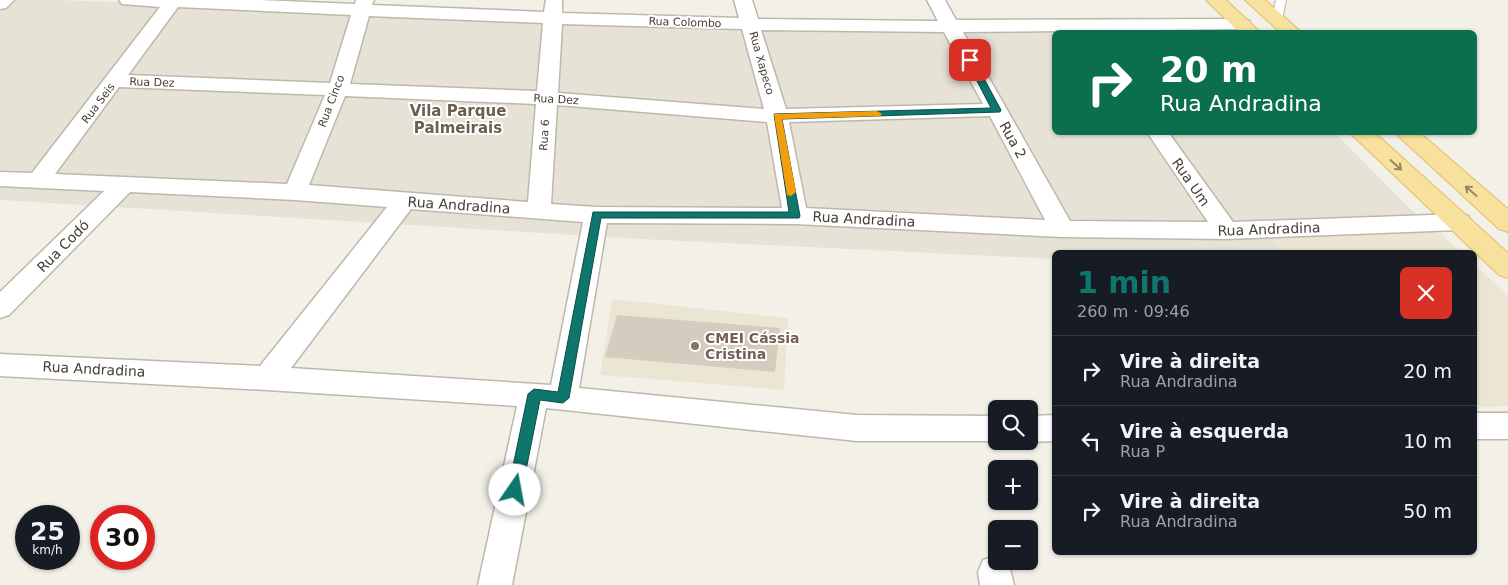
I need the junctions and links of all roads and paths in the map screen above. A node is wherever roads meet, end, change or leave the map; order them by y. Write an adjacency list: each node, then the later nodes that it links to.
1 (5, 0): 9 (street)
2 (128, 0): 8 (street, Rua Colombo)
3 (743, 0): 12 (street, Rua Xapeco)
4 (936, 0): 13 (street, Rua 2)
5 (1215, 0): 16 (main road)
6 (1254, 0): 14 (main road)
7 (1281, 0): 14 (lane)
8 (173, 1): 10 (street, Rua Colombo); 17 (street, Rua Seis)
9 (0, 4)
10 (363, 4): 11 (street, Rua Colombo); 18 (street, Rua Cinco)
11 (554, 9): 12 (street, Rua Colombo); 19 (street, Rua 6)
12 (750, 24): 13 (street, Rua Colombo); 21 (street, Rua Xapeco)
13 (952, 26): 15 (street, Rua Colombo); 20 (street, Rua 2)
14 (1284, 26)
15 (1084, 28): 16 (street, Rua Colombo)
16 (1246, 29)
17 (115, 81): 18 (street, Rua Dez); 26 (street, Rua Seis)
18 (338, 89): 19 (street, Rua Dez); 28 (street, Rua Cinco)
19 (546, 98): 21 (street, Rua Dez); 30 (street, Rua 6)
20 (997, 110): 21 (street, Rua Dez); 35 (street, Rua 2)
21 (777, 116): 32 (street, Rua Xapeco)
22 (1159, 135): 36 (street, Rua Um)
23 (1363, 135): 34 (main road, one-way to 34)
24 (1409, 135): 33 (main road, one-way to 24)
25 (0, 179): 26 (street, Rua Andradina)
26 (39, 180): 27 (street, Rua Andradina)
27 (125, 184): 28 (street, Rua Andradina); 38 (street, Rua Codó)
28 (295, 192): 29 (street, Rua Andradina)
29 (404, 201): 30 (street, Rua Andradina); 40 (street)
30 (539, 210): 31 (street, Rua Andradina)
31 (596, 215): 32 (street, Rua Andradina); 41 (street)
32 (795, 216): 35 (street, Rua Andradina)
33 (1505, 217)
34 (1459, 222): 36 (street, Rua Andradina); 37 (main road)
35 (1062, 228): 36 (street, Rua Andradina)
36 (1226, 231)
37 (1508, 268)
38 (0, 308)
39 (0, 365): 40 (street, Rua Andradina)
40 (267, 378): 41 (street, Rua Andradina)
41 (549, 396): 46 (street, Rua Andradina); 47 (street)
42 (1477, 426): 43 (street)
43 (1508, 426)
44 (1038, 428): 45 (street)
45 (1052, 428)
46 (988, 429)
47 (495, 585)

